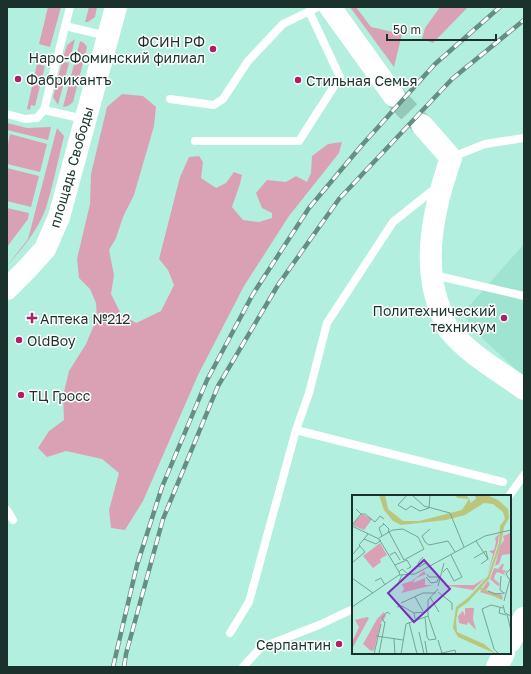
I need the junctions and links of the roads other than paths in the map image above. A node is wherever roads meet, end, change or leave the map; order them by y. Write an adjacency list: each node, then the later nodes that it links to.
1 (70, 7): 6 (lane)
2 (116, 7): 7 (street, площадь Свободы)
3 (318, 7): 5 (lane)
4 (330, 7): 8 (street)
5 (309, 11): 9 (lane); 15 (lane)
6 (65, 26): 7 (lane); 10 (lane)
7 (108, 36): 12 (street, площадь Свободы)
8 (394, 96)
9 (170, 99)
10 (44, 110): 11 (lane); 12 (lane)
11 (7, 114)
12 (86, 119): 19 (street, площадь Свободы)
13 (422, 125): 16 (street)
14 (524, 138): 16 (lane)
15 (195, 141)
16 (451, 158): 17 (street)
17 (443, 183): 18 (street); 22 (lane)
18 (431, 274): 20 (lane); 21 (street)
19 (7, 289)
20 (524, 296)
21 (524, 389)
22 (296, 430): 24 (lane); 29 (lane)
23 (524, 475): 25 (lane)
24 (503, 482)
25 (510, 495)
26 (7, 510): 27 (lane)
27 (13, 520)
28 (352, 609): 31 (lane)
29 (230, 633)
30 (504, 654): 32 (street)
31 (243, 667)
32 (497, 667)

